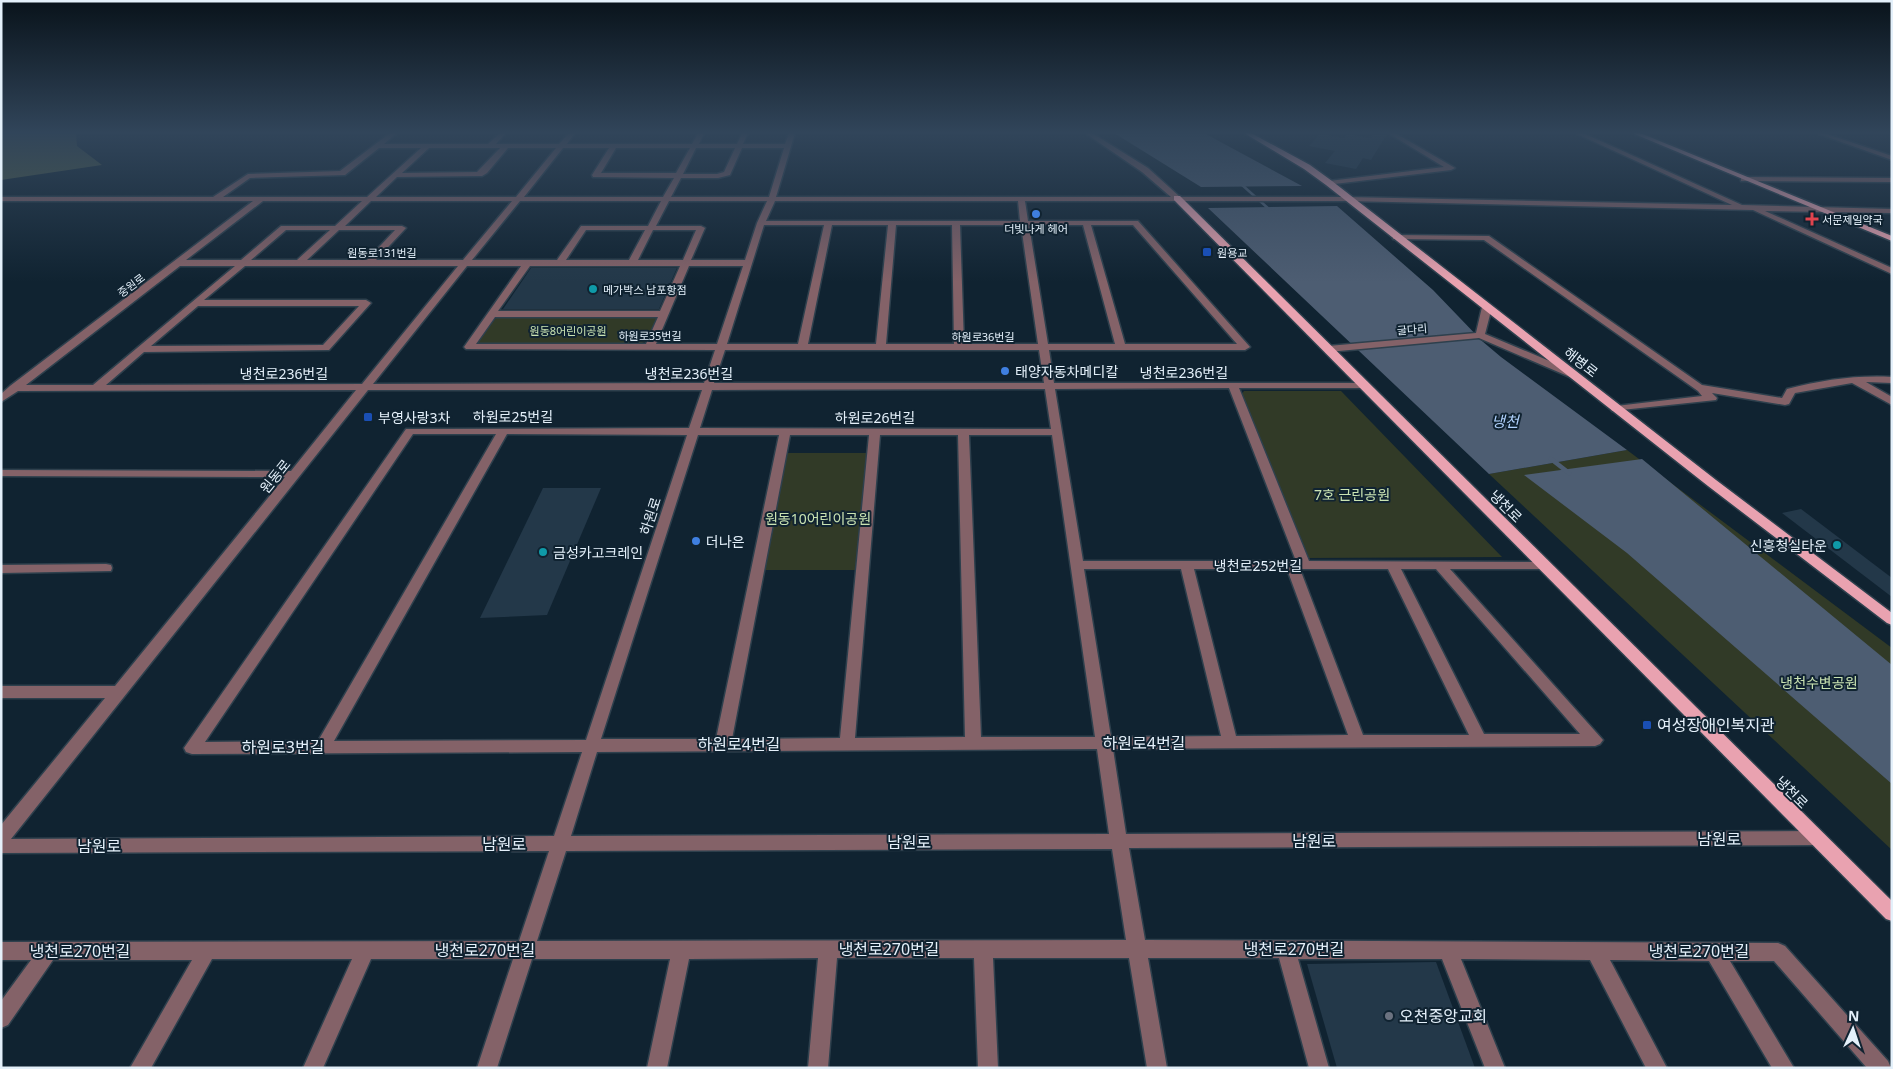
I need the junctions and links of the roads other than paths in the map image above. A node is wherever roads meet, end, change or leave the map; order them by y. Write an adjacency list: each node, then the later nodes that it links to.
1 (238, 183): 10 (street)
2 (386, 183): 14 (street)
3 (531, 183): 15 (street, 원동로)
4 (674, 183): 16 (street)
5 (777, 183): 17 (street, 하원로)
6 (1159, 183): 11 (street, 냉천로)
7 (1329, 183): 19 (main road, 해병로)
8 (1692, 183): 20 (street)
9 (1753, 183): 21 (main road)
10 (216, 198): 12 (street); 13 (street)
11 (1177, 198): 18 (street); 19 (street); 57 (main road, 냉천로)
12 (1, 199)
13 (261, 199): 14 (street); 33 (street, 중원로)
14 (368, 199): 15 (street); 29 (street)
15 (517, 199): 16 (street); 37 (street, 원동로)
16 (666, 199): 17 (street); 30 (street)
17 (772, 199): 18 (street); 23 (street, 하원로)
18 (1021, 199): 28 (street)
19 (1347, 199): 20 (street); 31 (main road, 해병로)
20 (1748, 208): 21 (street); 43 (street)
21 (1818, 210): 22 (street); 32 (main road)
22 (1892, 211)
23 (761, 223): 24 (street); 42 (street, 하원로)
24 (828, 223): 25 (street); 51 (street)
25 (892, 223): 27 (street); 52 (street)
26 (1086, 223): 28 (street); 55 (street); 55 (street, 하원로36번길)
27 (956, 224): 28 (street); 53 (street)
28 (1024, 224): 54 (street)
29 (337, 228): 34 (street); 35 (street, 원동로131번길); 36 (street)
30 (650, 228): 39 (street); 40 (street); 41 (street)
31 (1396, 237): 45 (main road, 해병로); 68 (street)
32 (1892, 239)
33 (178, 263): 34 (street, 원동로131번길); 67 (street, 중원로)
34 (242, 263): 35 (street, 원동로131번길); 44 (street)
35 (299, 263): 36 (street, 원동로131번길)
36 (369, 263): 37 (street, 원동로131번길)
37 (465, 263): 38 (street, 원동로131번길); 62 (street, 원동로)
38 (528, 263): 39 (street, 원동로131번길); 46 (street)
39 (560, 263): 40 (street, 원동로131번길)
40 (632, 263): 41 (street, 원동로131번길)
41 (686, 263): 42 (street, 원동로131번길); 47 (street)
42 (748, 263): 50 (street, 하원로)
43 (1892, 271)
44 (195, 303): 56 (street); 56 (street)
45 (1486, 308): 48 (street); 58 (main road, 해병로)
46 (492, 314): 47 (street); 49 (street, 하원로35번길)
47 (664, 314): 49 (street)
48 (1479, 335): 57 (street, 굴다리); 58 (street)
49 (649, 348): 50 (street, 하원로35번길)
50 (720, 348): 51 (street, 하원로36번길); 65 (street, 하원로)
51 (802, 348): 52 (street, 하원로36번길)
52 (881, 348): 53 (street, 하원로36번길)
53 (959, 348): 54 (street, 하원로36번길)
54 (1044, 348): 55 (street, 하원로36번길); 66 (street)
55 (1121, 348)
56 (142, 349): 64 (street)
57 (1328, 349): 61 (main road, 냉천로)
58 (1574, 375): 71 (main road, 해병로)
59 (1854, 380): 60 (street); 68 (street); 70 (street)
60 (1892, 380)
61 (1364, 385): 63 (street, 냉천로236번길); 85 (main road, 냉천로)
62 (366, 386): 64 (street, 냉천로236번길); 65 (street, 냉천로236번길); 79 (street, 원동로)
63 (1233, 386): 66 (street, 냉천로236번길); 82 (street)
64 (97, 387): 67 (street, 냉천로236번길)
65 (708, 387): 66 (street, 냉천로236번길); 73 (street, 하원로)
66 (1050, 387): 77 (street)
67 (14, 388): 69 (street)
68 (1699, 388): 71 (street)
69 (1, 399)
70 (1892, 402)
71 (1616, 408): 89 (main road, 해병로)
72 (503, 431): 73 (street, 하원로25번길); 87 (street, 하원로25번길); 100 (street)
73 (693, 432): 74 (street, 하원로26번길); 99 (street, 하원로)
74 (785, 432): 75 (street, 하원로26번길); 96 (street)
75 (876, 432): 76 (street, 하원로26번길); 97 (street)
76 (963, 432): 77 (street, 하원로26번길); 98 (street)
77 (1056, 432): 80 (street)
78 (1, 473): 79 (street)
79 (295, 474): 91 (street, 원동로)
80 (1077, 565): 81 (street, 냉천로252번길); 95 (street)
81 (1186, 565): 82 (street, 냉천로252번길); 93 (street)
82 (1298, 565): 83 (street, 냉천로252번길); 94 (street)
83 (1392, 565): 84 (street, 냉천로252번길); 92 (street)
84 (1439, 565): 85 (street, 냉천로252번길); 92 (street, 하원로4번길)
85 (1544, 565): 102 (main road, 냉천로)
86 (106, 568): 88 (street)
87 (316, 568): 100 (street, 하원로3번길)
88 (1, 569)
89 (1892, 620)
90 (1, 692): 91 (street)
91 (119, 692): 101 (street, 원동로)
92 (1480, 741): 94 (street, 하원로4번길)
93 (1230, 742): 94 (street, 하원로4번길); 95 (street, 하원로4번길)
94 (1358, 742)
95 (1104, 743): 98 (street, 하원로4번길); 103 (street)
96 (722, 744): 97 (street, 하원로4번길); 99 (street, 하원로4번길)
97 (848, 744): 98 (street, 하원로4번길)
98 (973, 744)
99 (591, 745): 100 (street, 하원로3번길); 104 (street, 하원로)
100 (322, 747)
101 (1, 838)
102 (1817, 838): 103 (street, 남원로); 106 (main road, 냉천로)
103 (1119, 841): 104 (street, 남원로); 109 (street)
104 (558, 844): 105 (street, 남원로); 112 (street, 하원로)
105 (1, 846)
106 (1892, 913)
107 (828, 949): 108 (street, 냉천로270번길); 113 (street, 냉천로270번길); 125 (street)
108 (983, 949): 109 (street, 냉천로270번길); 126 (street)
109 (1138, 949): 110 (street, 냉천로270번길); 127 (street)
110 (1286, 949): 114 (street, 냉천로270번길); 128 (street)
111 (366, 950): 112 (street, 냉천로270번길); 117 (street, 냉천로270번길); 122 (street)
112 (524, 950): 113 (street, 냉천로270번길); 123 (street, 하원로)
113 (681, 950): 124 (street)
114 (1448, 950): 118 (street, 냉천로270번길); 129 (street)
115 (1, 951): 116 (street, 냉천로270번길)
116 (48, 951): 117 (street, 냉천로270번길); 120 (street)
117 (207, 951): 121 (street)
118 (1595, 951): 119 (street, 냉천로270번길); 130 (street)
119 (1714, 952): 131 (street); 132 (street, 냉천로270번길)
120 (1, 1018)
121 (140, 1068)
122 (313, 1068)
123 (487, 1068)
124 (657, 1068)
125 (818, 1068)
126 (988, 1068)
127 (1157, 1068)
128 (1319, 1068)
129 (1495, 1068)
130 (1657, 1068)
131 (1784, 1068)
132 (1881, 1068)

